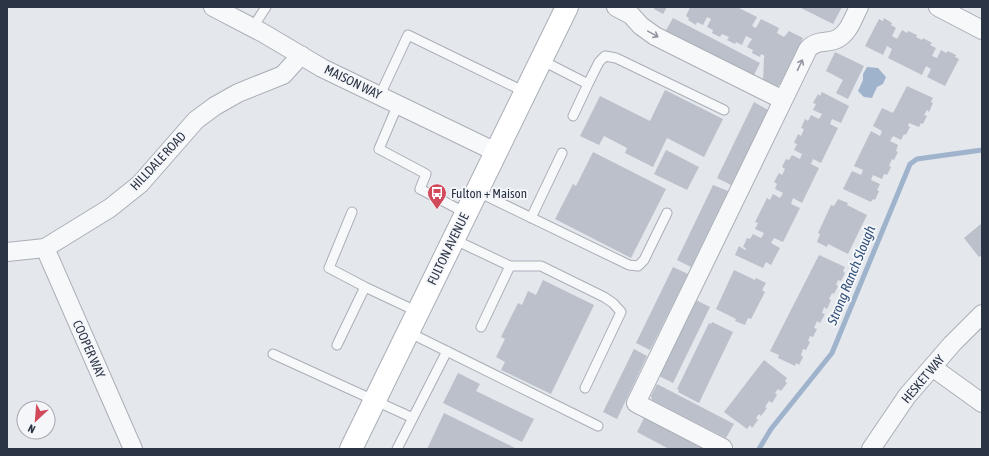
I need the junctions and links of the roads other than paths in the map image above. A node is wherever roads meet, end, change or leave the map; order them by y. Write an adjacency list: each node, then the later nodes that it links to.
1 (213, 7): 7 (street, MAISON WAY)
2 (266, 7): 7 (lane)
3 (567, 7): 10 (main road, FULTON AVENUE)
4 (616, 7): 14 (street, one-way to 14)
5 (859, 7): 14 (street, one-way to 5)
6 (938, 7): 8 (street)
7 (253, 28): 9 (street, MAISON WAY)
8 (982, 30)
9 (301, 55): 13 (street, MAISON WAY); 26 (street, HILLDALE ROAD)
10 (541, 60): 11 (lane); 12 (main road, FULTON AVENUE)
11 (588, 84): 16 (lane); 17 (lane)
12 (525, 92): 13 (lane); 18 (main road, FULTON AVENUE)
13 (380, 96): 15 (street, MAISON WAY)
14 (783, 100): 43 (street)
15 (398, 104): 18 (street, MAISON WAY); 22 (lane)
16 (724, 110)
17 (573, 116)
18 (496, 152): 20 (main road, FULTON AVENUE)
19 (562, 153): 24 (lane)
20 (476, 191): 22 (main road, FULTON AVENUE); 24 (lane)
21 (352, 212): 29 (lane)
22 (466, 213): 25 (main road, FULTON AVENUE)
23 (667, 213): 24 (lane)
24 (531, 218)
25 (453, 238): 28 (lane); 30 (main road, FULTON AVENUE)
26 (44, 248): 27 (street, HILLDALE ROAD); 44 (street, COOPER WAY)
27 (7, 252)
28 (510, 266): 32 (lane); 38 (lane)
29 (365, 287): 30 (lane); 34 (lane)
30 (418, 312): 33 (main road, FULTON AVENUE)
31 (982, 314): 37 (street, HESKET WAY)
32 (481, 327)
33 (408, 332): 35 (lane); 39 (main road, FULTON AVENUE)
34 (337, 345)
35 (447, 351): 41 (lane); 42 (lane)
36 (273, 354): 39 (lane)
37 (932, 367): 40 (street); 47 (street, HESKET WAY)
38 (585, 388)
39 (374, 400): 41 (lane); 45 (main road, FULTON AVENUE)
40 (982, 403)
41 (413, 418): 46 (lane)
42 (598, 426)
43 (723, 448)
44 (132, 449)
45 (351, 449)
46 (397, 449)
47 (870, 449)

